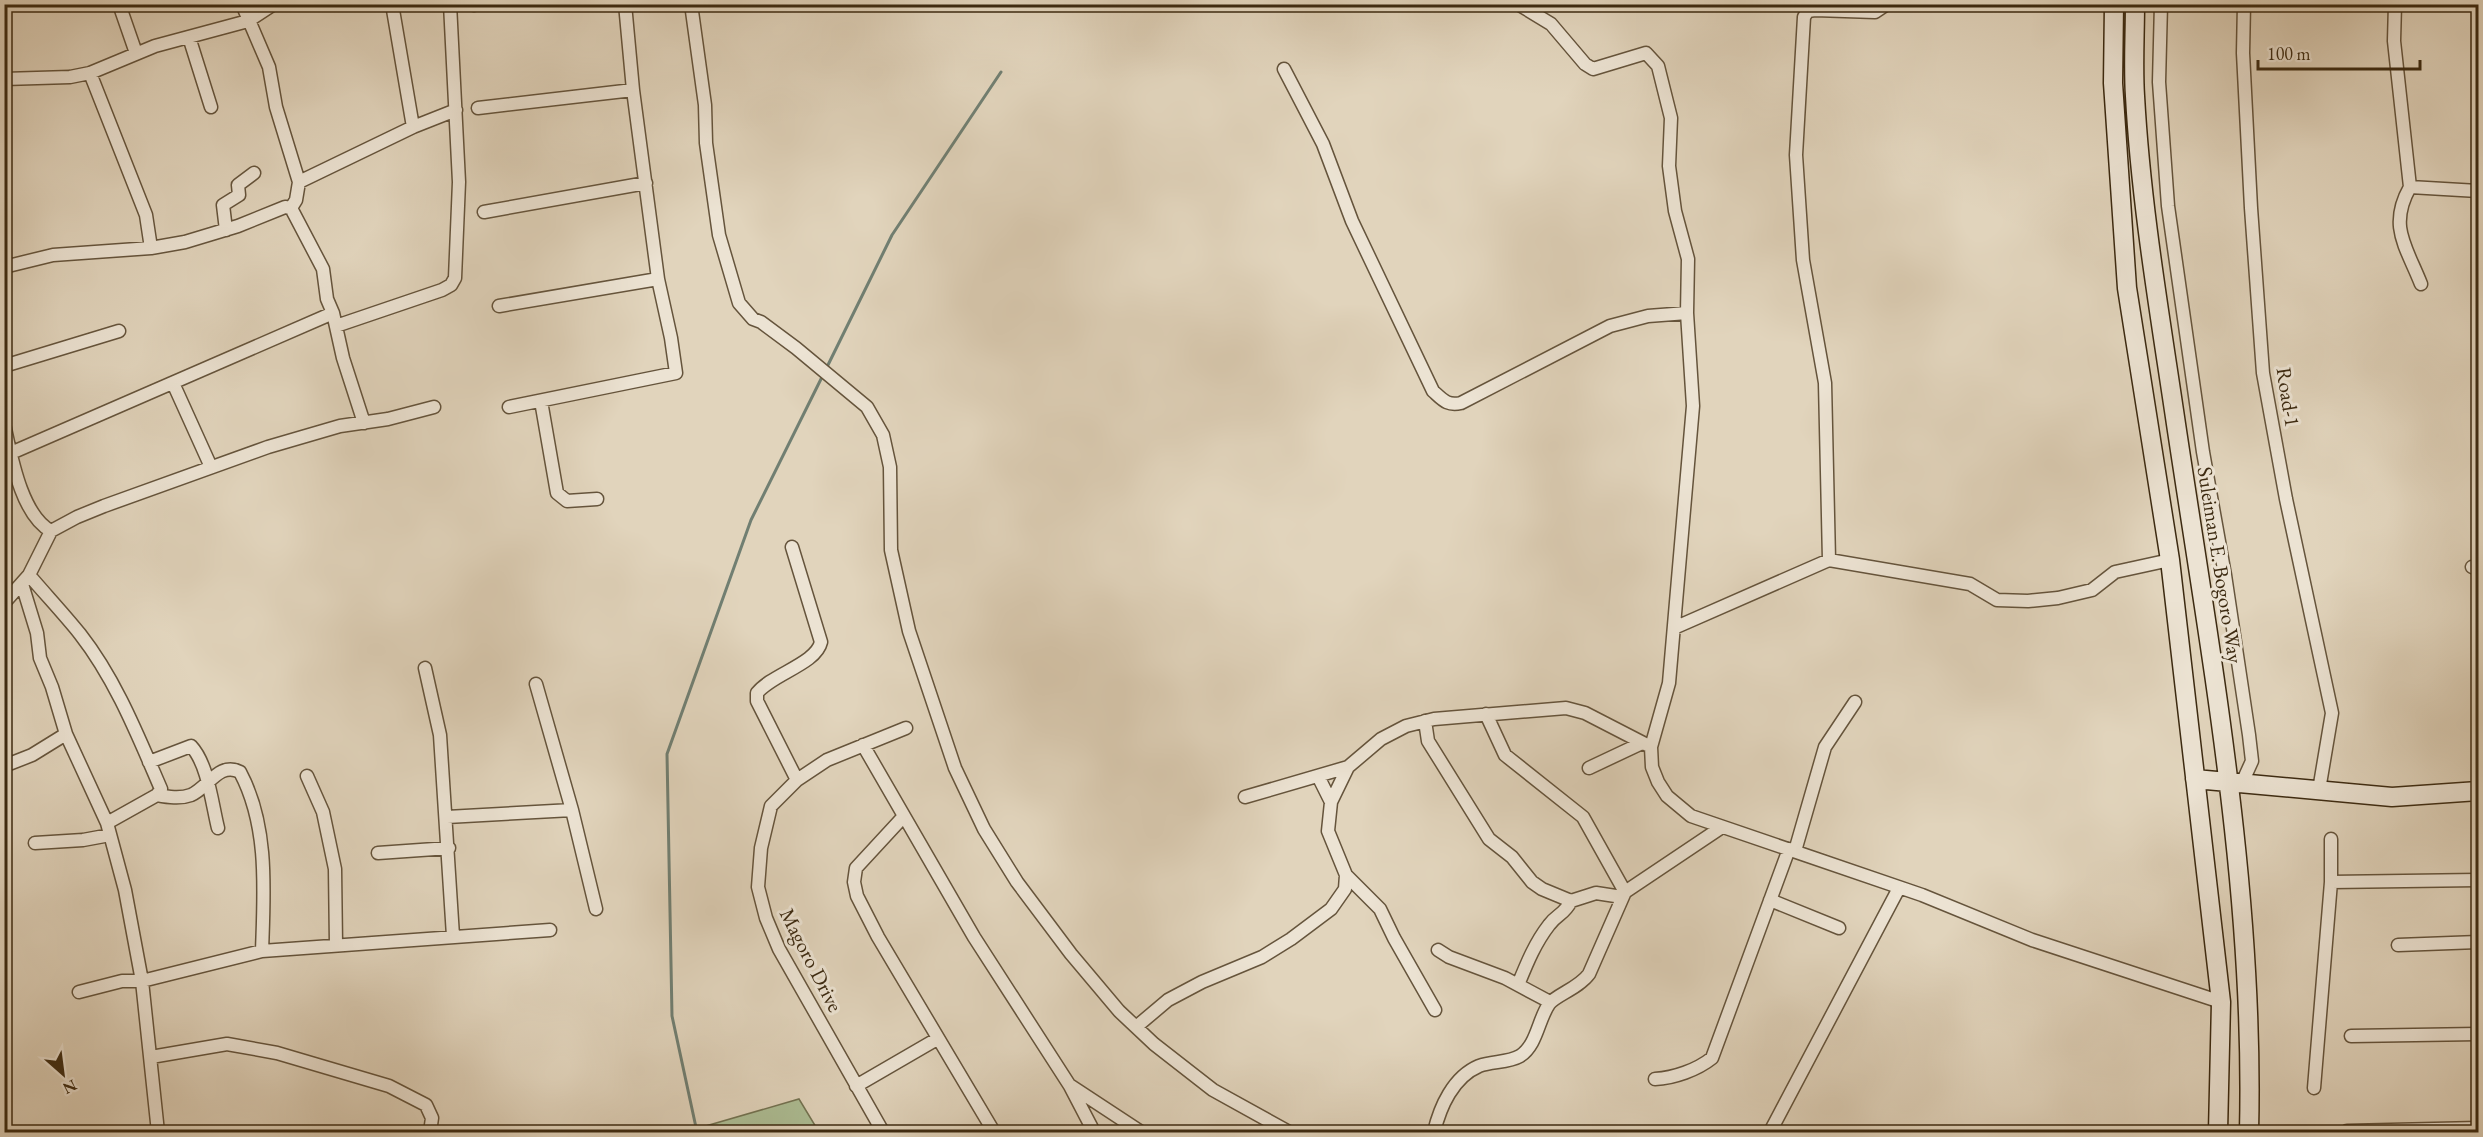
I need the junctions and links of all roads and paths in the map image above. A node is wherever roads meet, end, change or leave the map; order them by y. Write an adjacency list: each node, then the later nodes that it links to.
1 (119, 4): 18 (street)
2 (242, 4): 16 (street)
3 (274, 4): 16 (street)
4 (392, 4): 26 (street)
5 (450, 4): 25 (street)
6 (626, 4): 22 (street)
7 (692, 4): 118 (street)
8 (1518, 4): 41 (street)
9 (1887, 4): 15 (street)
10 (2114, 4): 57 (street)
11 (2135, 4): 78 (street, Suleiman E. Bogoro Way)
12 (2161, 4): 78 (street)
13 (2244, 4): 80 (street, Road-1)
14 (2395, 4): 30 (street)
15 (1815, 7): 56 (street)
16 (248, 21): 17 (street); 28 (street)
17 (189, 37): 18 (street); 23 (street)
18 (136, 53): 20 (street)
19 (1284, 69): 41 (street)
20 (90, 73): 21 (street); 35 (street)
21 (4, 79)
22 (633, 90): 24 (street); 29 (street)
23 (211, 107)
24 (478, 108)
25 (456, 110): 26 (street); 42 (street)
26 (413, 127): 28 (street)
27 (254, 173): 34 (street)
28 (299, 182): 32 (street)
29 (646, 183): 33 (street); 37 (street)
30 (2410, 187): 31 (street); 38 (street)
31 (2478, 191)
32 (291, 208): 34 (street); 40 (street)
33 (484, 212)
34 (226, 230): 35 (street)
35 (151, 248): 36 (street)
36 (4, 267)
37 (658, 279): 39 (street); 46 (street)
38 (2421, 284)
39 (499, 306)
40 (333, 313): 42 (street); 45 (street)
41 (1687, 313): 60 (street)
42 (336, 326): 49 (street)
43 (119, 331): 44 (street)
44 (4, 366)
45 (173, 383): 51 (street); 52 (street)
46 (541, 401): 48 (street); 53 (street)
47 (434, 407): 49 (street)
48 (509, 407)
49 (364, 423): 52 (street)
50 (4, 424): 51 (street)
51 (11, 453): 54 (street)
52 (211, 467): 54 (street)
53 (597, 499)
54 (51, 531): 58 (street)
55 (792, 547): 77 (street)
56 (1829, 560): 57 (street); 60 (street)
57 (2170, 560): 76 (street)
58 (26, 579): 59 (street); 67 (street); 70 (street)
59 (4, 603)
60 (1674, 628): 69 (street)
61 (425, 668): 87 (street)
62 (536, 684): 85 (street)
63 (1855, 702): 94 (street)
64 (1486, 714): 65 (street); 69 (street); 100 (street)
65 (1425, 721): 72 (street); 102 (street)
66 (906, 728): 68 (street, Magoro Drive)
67 (66, 734): 71 (street); 90 (street)
68 (863, 745): 77 (street, Magoro Drive); 86 (street)
69 (1646, 745): 73 (street); 88 (street)
70 (149, 762): 79 (street); 82 (street)
71 (4, 766)
72 (1348, 767): 75 (street); 84 (street)
73 (1589, 768)
74 (307, 776): 108 (street)
75 (1318, 776): 83 (street); 84 (street)
76 (2195, 779): 78 (street); 116 (street)
77 (797, 780): 124 (street, Magoro Drive)
78 (2236, 782): 80 (street); 139 (street, Suleiman E. Bogoro Way)
79 (208, 783): 82 (street); 89 (street); 111 (street)
80 (2319, 790): 81 (street)
81 (2478, 791)
82 (157, 795): 90 (street)
83 (1245, 797)
84 (1330, 802): 96 (street)
85 (572, 810): 87 (street); 103 (street)
86 (904, 816): 121 (street); 125 (street)
87 (447, 817): 93 (street)
88 (1722, 827): 94 (street); 100 (street)
89 (218, 828)
90 (108, 829): 92 (street); 112 (street)
91 (2331, 839): 98 (street)
92 (35, 843)
93 (449, 848): 95 (street); 106 (street)
94 (1792, 850): 99 (street); 101 (street)
95 (378, 853)
96 (1346, 875): 117 (street); 118 (street)
97 (2478, 880): 98 (street)
98 (2331, 882): 126 (street)
99 (1899, 888): 116 (street); 137 (street)
100 (1624, 894): 102 (street); 115 (street)
101 (1770, 900): 104 (street); 123 (street)
102 (1571, 901): 113 (street)
103 (596, 909)
104 (1839, 927)
105 (550, 930): 106 (street)
106 (453, 936): 108 (street)
107 (2478, 942): 109 (street)
108 (336, 945): 111 (street)
109 (2398, 945)
110 (1438, 950): 113 (street)
111 (262, 951): 112 (street)
112 (142, 981): 114 (street); 122 (street)
113 (1518, 985): 115 (street)
114 (79, 992)
115 (1550, 1002): 136 (street)
116 (2221, 1002): 138 (street)
117 (1435, 1010)
118 (1136, 1027): 135 (street)
119 (2478, 1034): 120 (street)
120 (2351, 1036)
121 (937, 1039): 124 (street); 132 (street)
122 (151, 1057): 129 (street); 130 (street)
123 (1655, 1079)
124 (856, 1086): 131 (street, Magoro Drive)
125 (1070, 1086): 133 (street); 134 (street)
126 (2314, 1088)
127 (2478, 1128): 128 (street)
128 (2347, 1131)
129 (158, 1132)
130 (430, 1132)
131 (883, 1132)
132 (994, 1132)
133 (1094, 1132)
134 (1141, 1132)
135 (1289, 1132)
136 (1434, 1132)
137 (1770, 1132)
138 (2218, 1132)
139 (2249, 1132)

